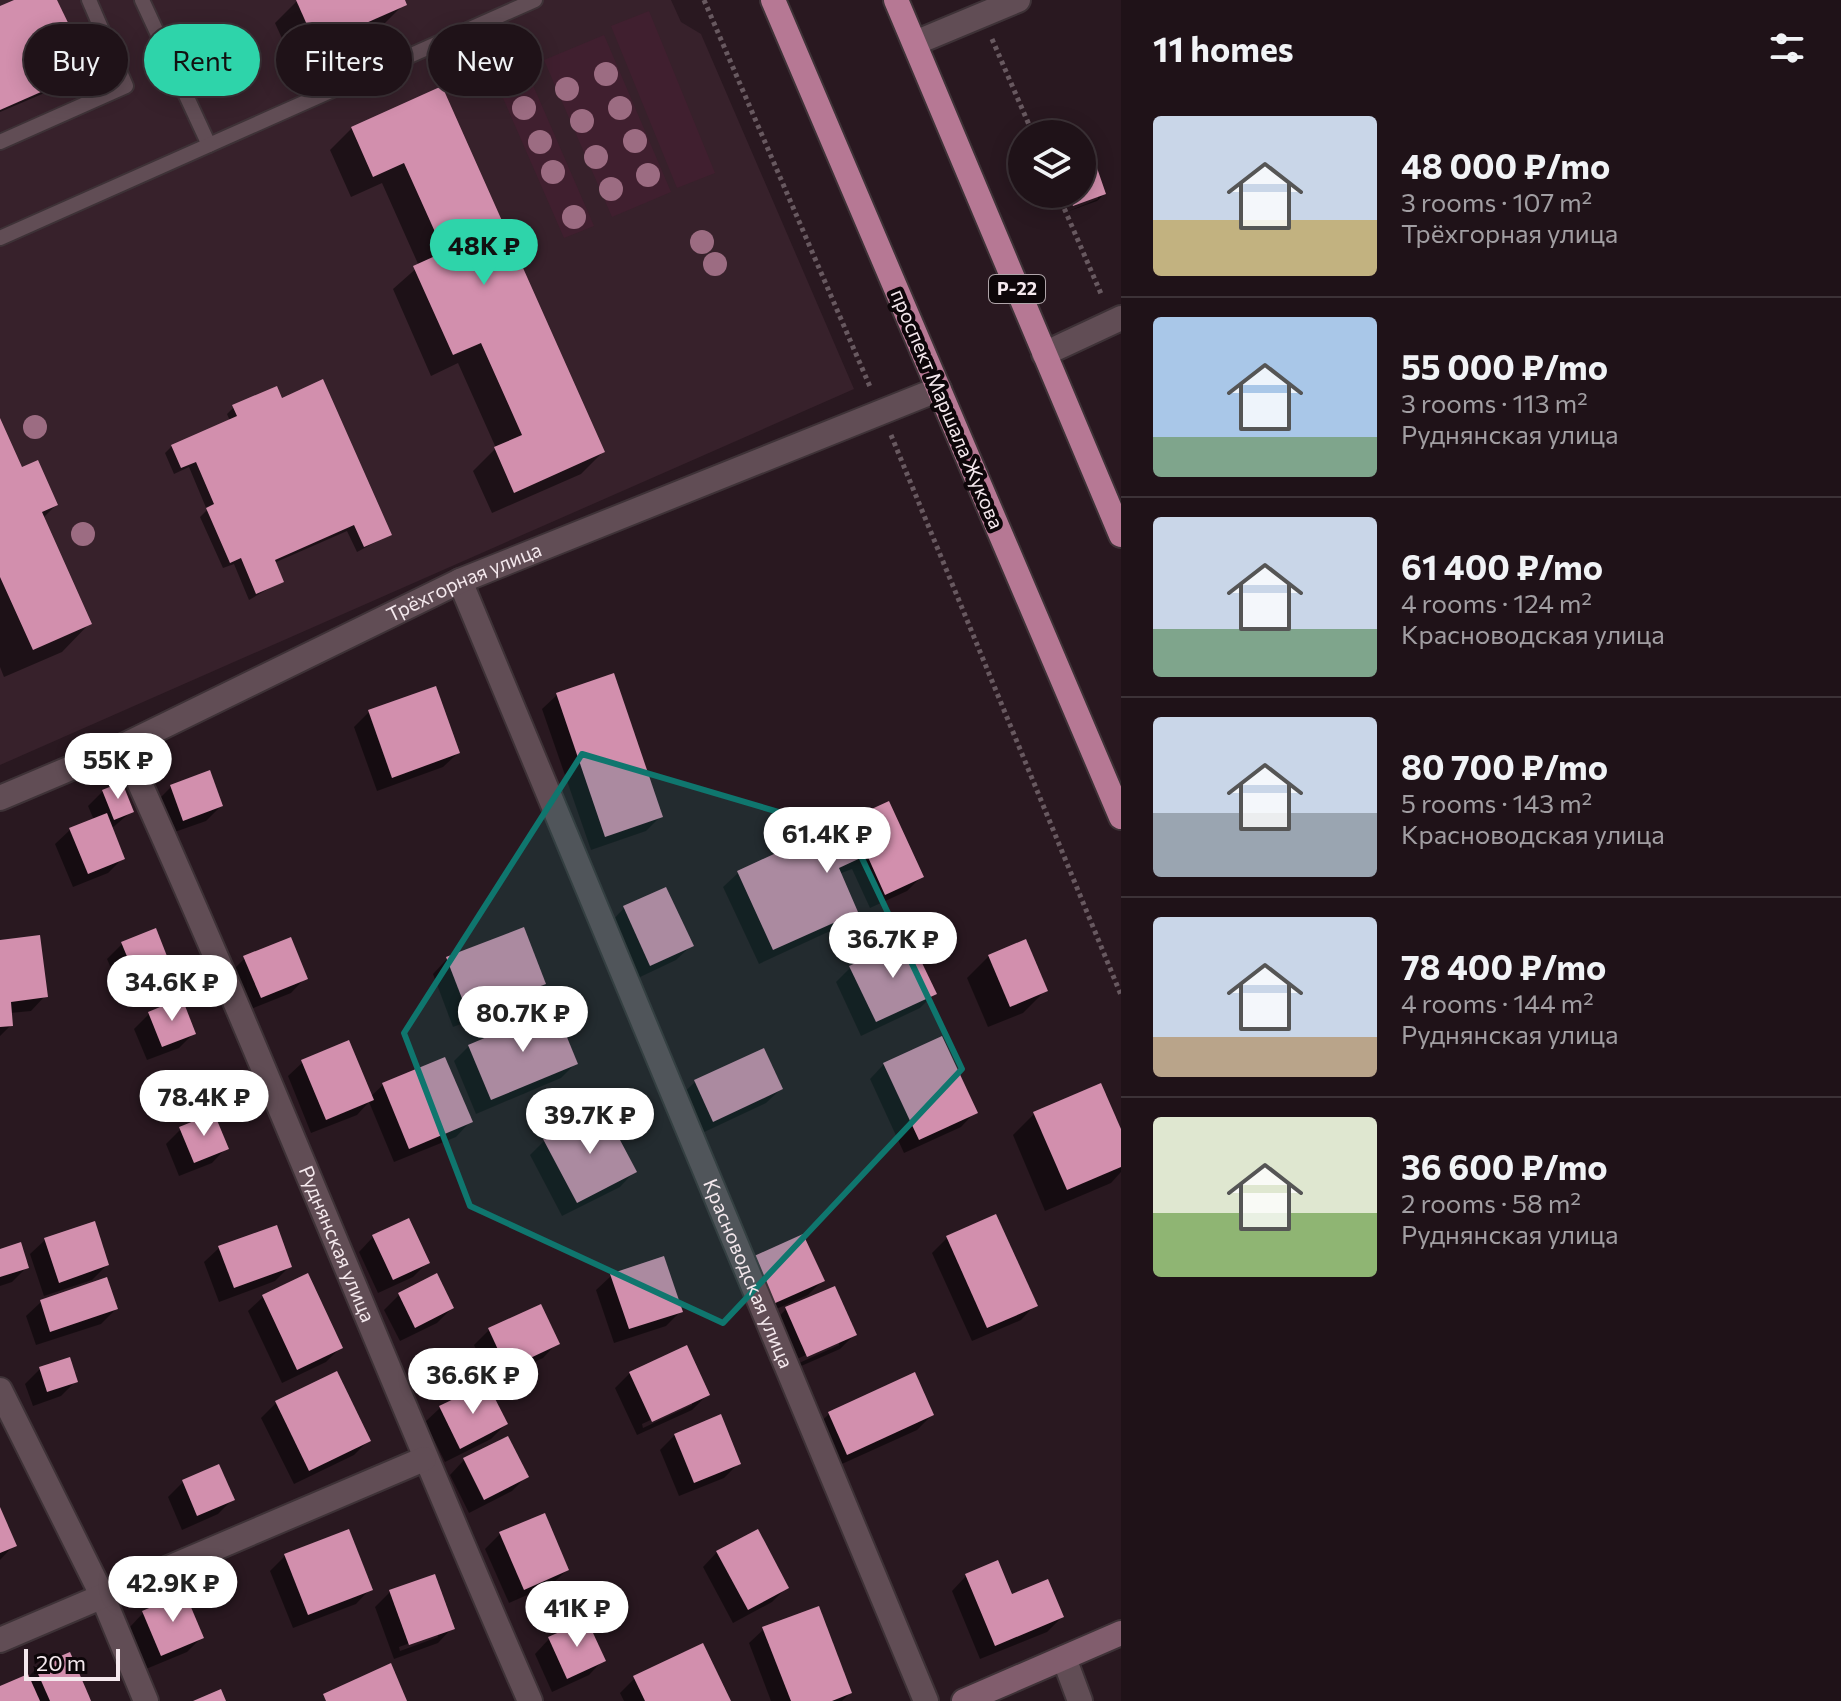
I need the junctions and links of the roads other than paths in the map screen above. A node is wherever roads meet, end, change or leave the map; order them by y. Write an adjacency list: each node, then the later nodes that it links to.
1 (89, 0): 8 (lane)
2 (142, 0): 9 (lane)
3 (535, 0): 9 (lane)
4 (773, 0): 13 (highway, проспект Маршала Жукова)
5 (896, 0): 7 (highway, Р-22)
6 (1018, 0): 7 (street)
7 (915, 43): 12 (highway, Р-22)
8 (0, 142)
9 (209, 145): 10 (lane)
10 (0, 238)
11 (1117, 320): 12 (street)
12 (1044, 354): 14 (highway, Р-22)
13 (939, 389): 15 (street, Трёхгорная улица); 18 (highway, проспект Маршала Жукова)
14 (1121, 535)
15 (460, 581): 16 (street, Трёхгорная улица); 27 (street, Красноводская улица)
16 (123, 746): 17 (street, Трёхгорная улица); 20 (street, Руднянская улица)
17 (0, 798)
18 (1121, 817)
19 (0, 1390): 21 (street)
20 (424, 1459): 21 (street); 26 (street, Руднянская улица)
21 (102, 1595): 23 (street); 25 (street)
22 (1121, 1633): 24 (main road)
23 (0, 1640)
24 (1064, 1658): 28 (main road); 29 (street)
25 (146, 1701)
26 (530, 1701)
27 (926, 1701)
28 (964, 1701)
29 (1080, 1701)

